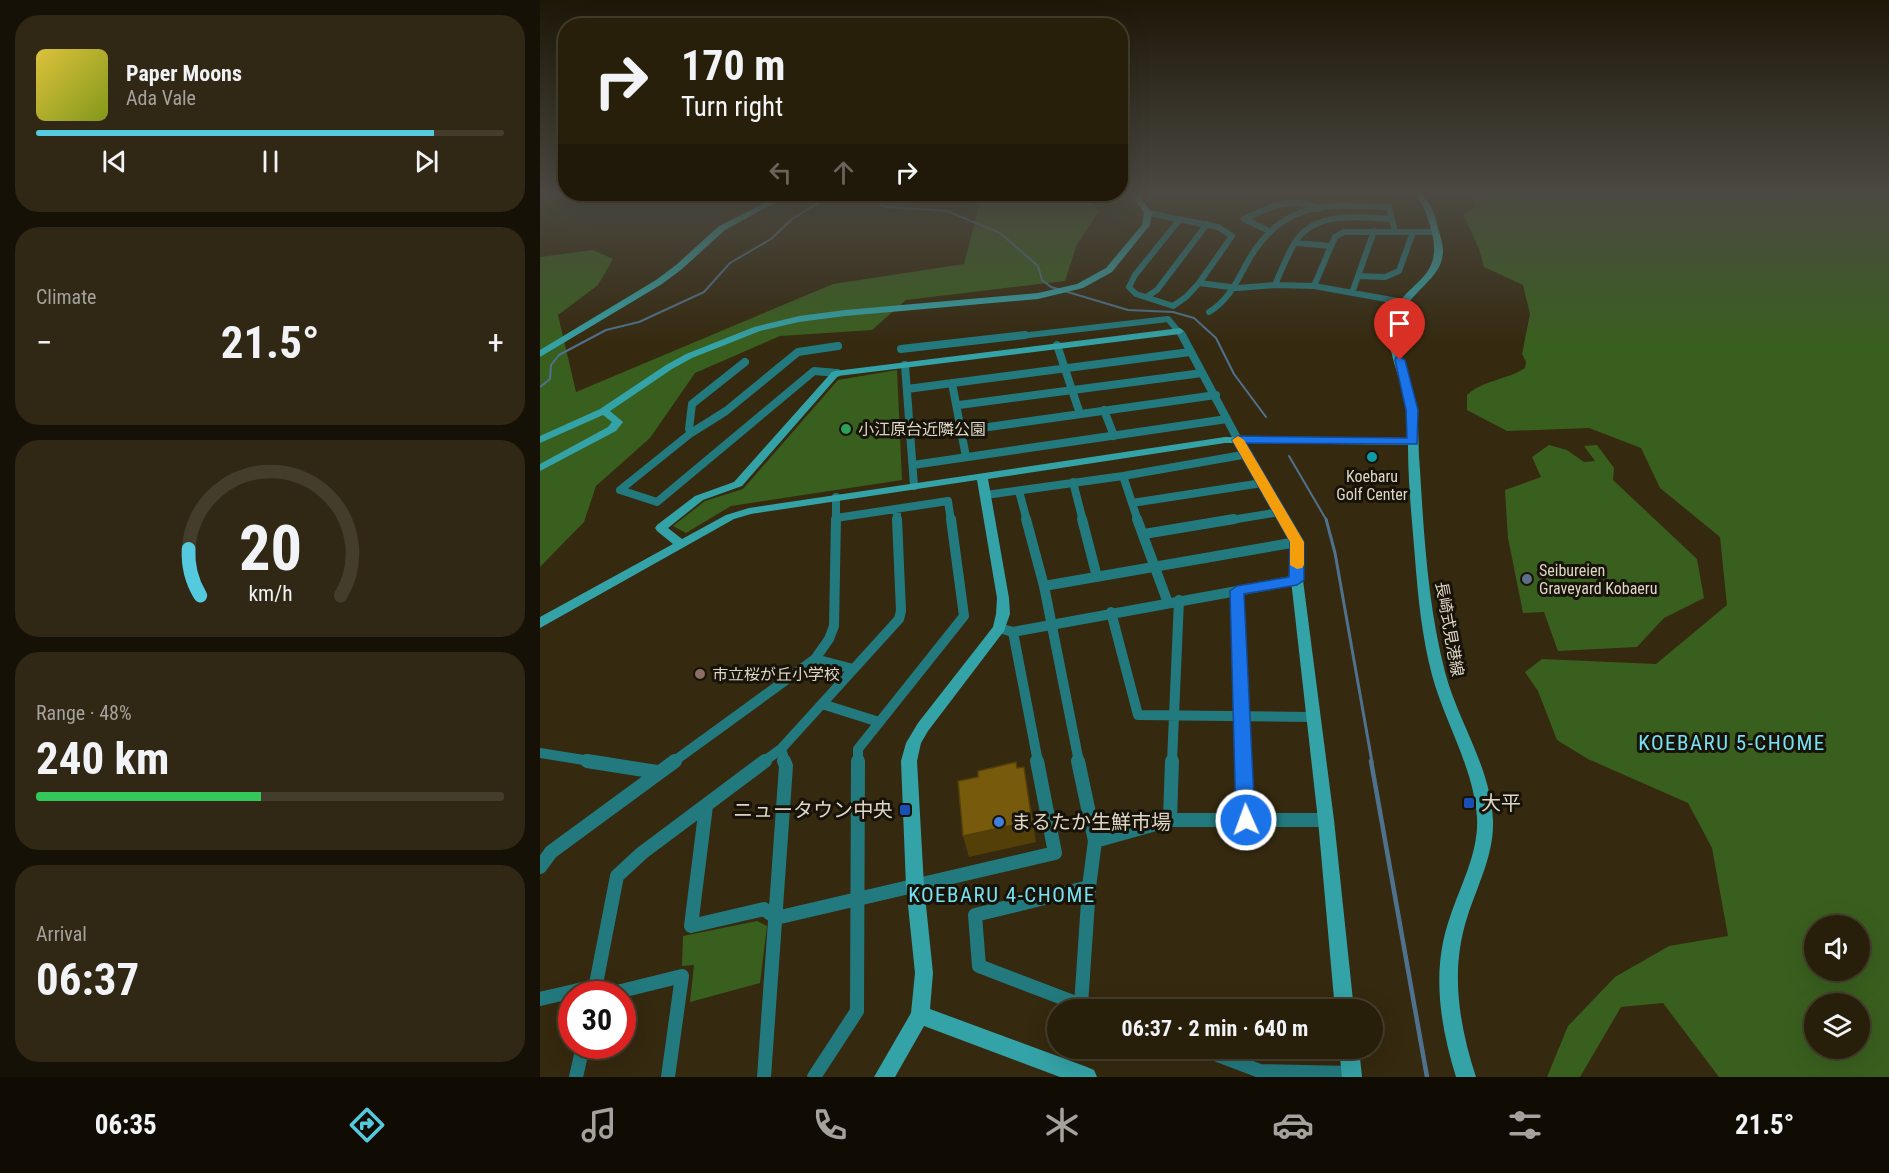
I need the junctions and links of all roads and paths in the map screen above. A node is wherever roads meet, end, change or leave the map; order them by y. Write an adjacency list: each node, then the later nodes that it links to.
1 (703, 245): 27 (street)
2 (1130, 245): 39 (street)
3 (1159, 245): 19 (street)
4 (1191, 245): 19 (street)
5 (1225, 245): 14 (street)
6 (1260, 245): 17 (street)
7 (1296, 245): 15 (street)
8 (1323, 245): 12 (street)
9 (1369, 245): 13 (street)
10 (1409, 245): 13 (street)
11 (1439, 245): 20 (street, 長崎式見港線)
12 (1331, 246): 16 (street)
13 (1359, 276): 18 (street)
14 (1199, 283): 17 (street); 19 (street)
15 (1275, 285): 16 (street); 17 (street)
16 (1314, 286): 18 (street)
17 (1234, 287): 21 (street)
18 (1352, 293): 20 (street)
19 (1146, 297)
20 (1403, 302): 47 (street, 長崎式見港線)
21 (1209, 312)
22 (1180, 331): 23 (street); 25 (street); 26 (street)
23 (1057, 345): 29 (street); 30 (street)
24 (838, 346): 43 (street)
25 (901, 349)
26 (1190, 352): 30 (street); 32 (street)
27 (540, 354)
28 (745, 362): 43 (street)
29 (905, 365): 31 (street); 34 (street)
30 (1065, 368): 33 (street); 35 (street)
31 (837, 373): 43 (street); 66 (street)
32 (1202, 373): 35 (street); 36 (street)
33 (952, 383): 34 (street); 37 (street)
34 (907, 389): 50 (street)
35 (1072, 390): 37 (street); 40 (street)
36 (1216, 395): 38 (street); 41 (street)
37 (959, 405): 42 (street)
38 (1104, 410): 40 (street); 44 (street)
39 (604, 411): 46 (street); 51 (street)
40 (1080, 414): 42 (street)
41 (1227, 419): 44 (street); 45 (street)
42 (960, 431): 49 (street)
43 (691, 433)
44 (1114, 436): 49 (street)
45 (1238, 440): 47 (street); 48 (street); 52 (street)
46 (540, 441)
47 (1413, 442): 115 (street, 長崎式見港線)
48 (1248, 454): 53 (street); 55 (street)
49 (966, 457): 50 (street)
50 (913, 465): 56 (street)
51 (540, 468)
52 (982, 476): 56 (street); 58 (street)
53 (1123, 476): 54 (street); 60 (street)
54 (1073, 482): 57 (street); 68 (street)
55 (1262, 483): 60 (street); 62 (street)
56 (914, 486): 59 (street)
57 (1019, 491): 58 (street); 70 (street)
58 (986, 495): 76 (street)
59 (836, 497): 63 (street); 66 (street)
60 (1132, 503): 64 (street)
61 (897, 510): 63 (street); 78 (street); 83 (street)
62 (1280, 512): 64 (street); 65 (street)
63 (836, 518): 77 (street)
64 (1144, 534): 67 (street)
65 (1297, 542): 67 (street); 69 (street)
66 (681, 544): 74 (street)
67 (1153, 567): 68 (street); 72 (street)
68 (1097, 577): 70 (street)
69 (1297, 580): 71 (street); 82 (street)
70 (1044, 586): 75 (street)
71 (1237, 591): 72 (street); 80 (street)
72 (1173, 601): 73 (street); 81 (street)
73 (1111, 612): 75 (street); 81 (street)
74 (540, 623)
75 (1050, 625): 76 (street); 91 (street)
76 (1006, 630): 93 (street); 93 (street)
77 (814, 658): 78 (street); 86 (street)
78 (853, 669): 79 (street)
79 (822, 704): 83 (street); 84 (street)
80 (1241, 716): 81 (street); 82 (street); 89 (street)
81 (1174, 717): 88 (street)
82 (1312, 717): 90 (street)
83 (879, 722): 95 (street)
84 (781, 749): 87 (street); 96 (street)
85 (540, 754): 86 (street)
86 (657, 772): 92 (street)
87 (706, 806): 96 (street); 97 (street)
88 (1170, 820): 89 (street); 91 (street)
89 (1246, 820): 90 (street)
90 (1326, 820): 103 (street)
91 (1095, 841): 94 (street)
92 (540, 867)
93 (915, 886): 95 (street); 104 (street)
94 (1089, 887): 101 (street); 102 (street)
95 (858, 900): 96 (street); 112 (street)
96 (776, 918): 111 (street)
97 (597, 981)
98 (636, 987): 110 (street)
99 (558, 996): 100 (street)
100 (540, 999)
101 (1066, 999)
102 (1087, 999)
103 (1344, 999)
104 (920, 1015): 113 (street); 114 (street)
105 (580, 1059): 109 (street)
106 (1228, 1059): 108 (street)
107 (1350, 1059): 108 (street)
108 (1351, 1075)
109 (576, 1077)
110 (668, 1077)
111 (764, 1077)
112 (814, 1077)
113 (884, 1077)
114 (1087, 1077)
115 (1466, 1077)

